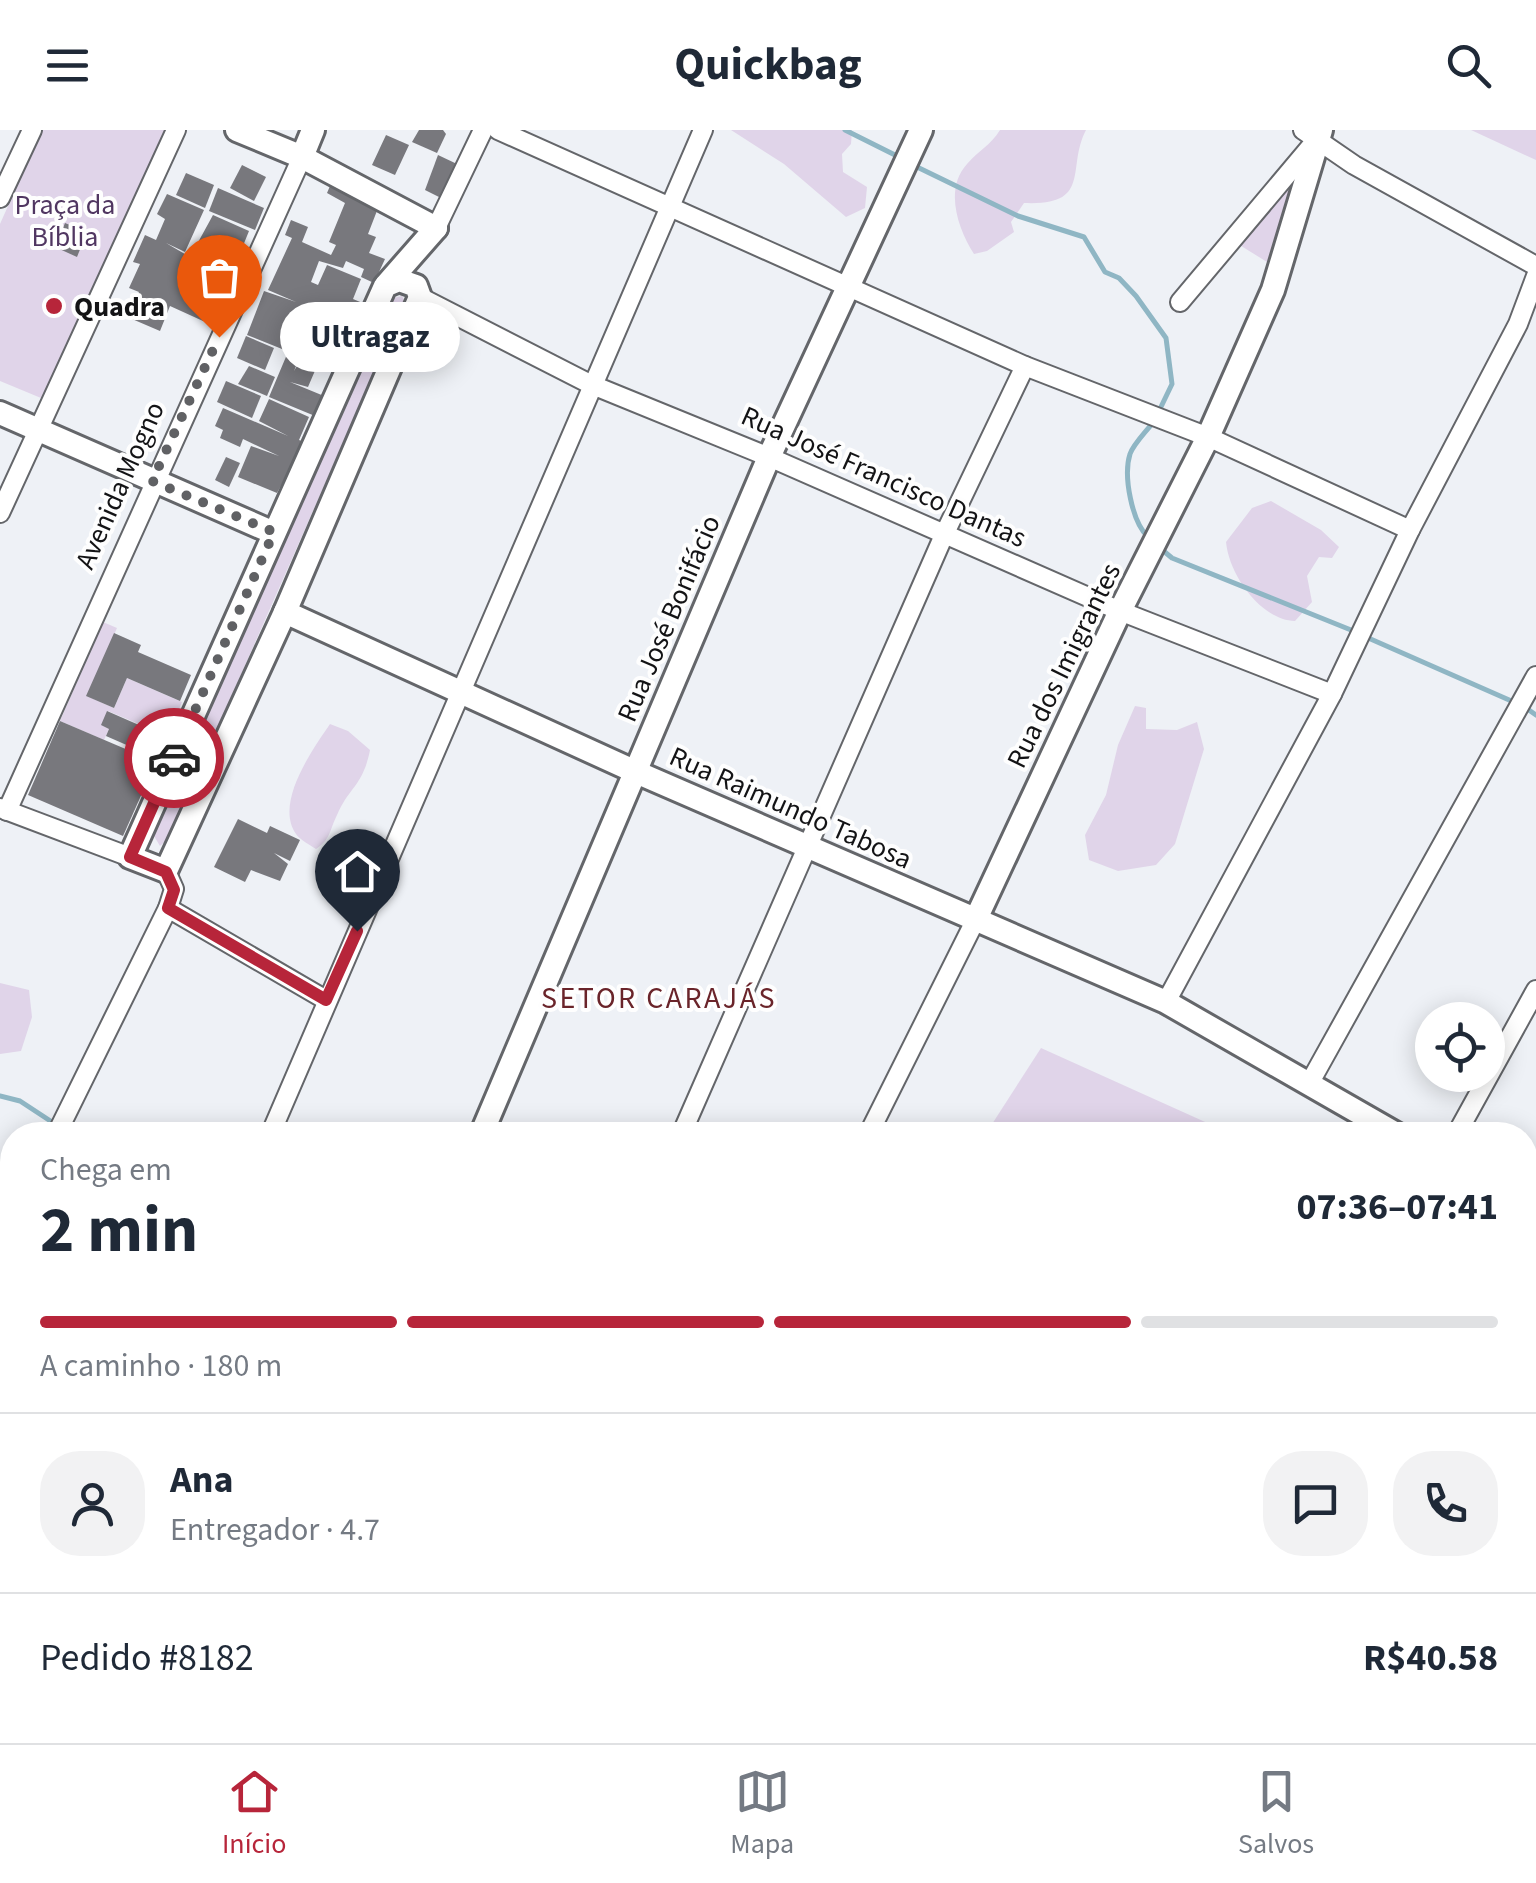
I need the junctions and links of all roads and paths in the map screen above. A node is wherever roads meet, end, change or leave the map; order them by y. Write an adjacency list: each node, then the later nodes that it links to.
1 (32, 130): 11 (street)
2 (176, 130): 23 (street)
3 (238, 130): 10 (street)
4 (313, 130): 10 (street, Avenida Mogno)
5 (483, 130): 13 (street)
6 (498, 130): 12 (street)
7 (702, 130): 12 (street)
8 (921, 130): 17 (street, Rua José Bonifácio)
9 (1314, 133): 14 (street); 19 (street); 24 (street, Rua dos Imigrantes)
10 (302, 157): 13 (street); 26 (street, Avenida Mogno)
11 (0, 198)
12 (668, 206): 17 (street); 21 (street)
13 (436, 228): 16 (street); 18 (street)
14 (1536, 266)
15 (1536, 276): 28 (street)
16 (385, 286): 18 (street); 29 (street)
17 (850, 286): 20 (street); 25 (street, Rua José Bonifácio)
18 (420, 297): 21 (street, Rua José Francisco Dantas); 32 (street)
19 (1180, 302)
20 (1025, 366): 24 (street); 30 (street)
21 (590, 384): 25 (street, Rua José Francisco Dantas); 34 (street)
22 (0, 413): 23 (street)
23 (38, 430): 26 (street); 27 (street)
24 (1208, 437): 28 (street); 31 (street, Rua dos Imigrantes)
25 (769, 456): 30 (street, Rua José Francisco Dantas); 36 (street, Rua José Bonifácio)
26 (152, 481): 29 (street); 37 (street, Avenida Mogno)
27 (0, 513)
28 (1410, 530): 35 (street)
29 (274, 532): 39 (street)
30 (944, 535): 31 (street, Rua José Francisco Dantas); 38 (street)
31 (1120, 611): 35 (street, Rua José Francisco Dantas); 42 (street, Rua dos Imigrantes)
32 (285, 612): 34 (street, Rua Raimundo Tabosa); 40 (street)
33 (1531, 684): 46 (street)
34 (465, 690): 36 (street, Rua Raimundo Tabosa); 44 (street)
35 (1332, 694): 45 (street)
36 (636, 772): 38 (street, Rua Raimundo Tabosa); 49 (street, Rua José Bonifácio)
37 (4, 809): 39 (street)
38 (808, 847): 42 (street, Rua Raimundo Tabosa); 50 (street)
39 (130, 857): 40 (street)
40 (166, 872): 41 (street)
41 (168, 908): 44 (street); 47 (street)
42 (975, 921): 45 (street, Rua Raimundo Tabosa); 51 (street)
43 (1536, 990): 53 (street)
44 (326, 1000): 48 (street)
45 (1166, 1002): 46 (street, Rua Raimundo Tabosa)
46 (1309, 1084): 52 (street, Rua Raimundo Tabosa)
47 (62, 1122)
48 (275, 1122)
49 (487, 1122)
50 (687, 1122)
51 (874, 1122)
52 (1375, 1122)
53 (1463, 1122)

